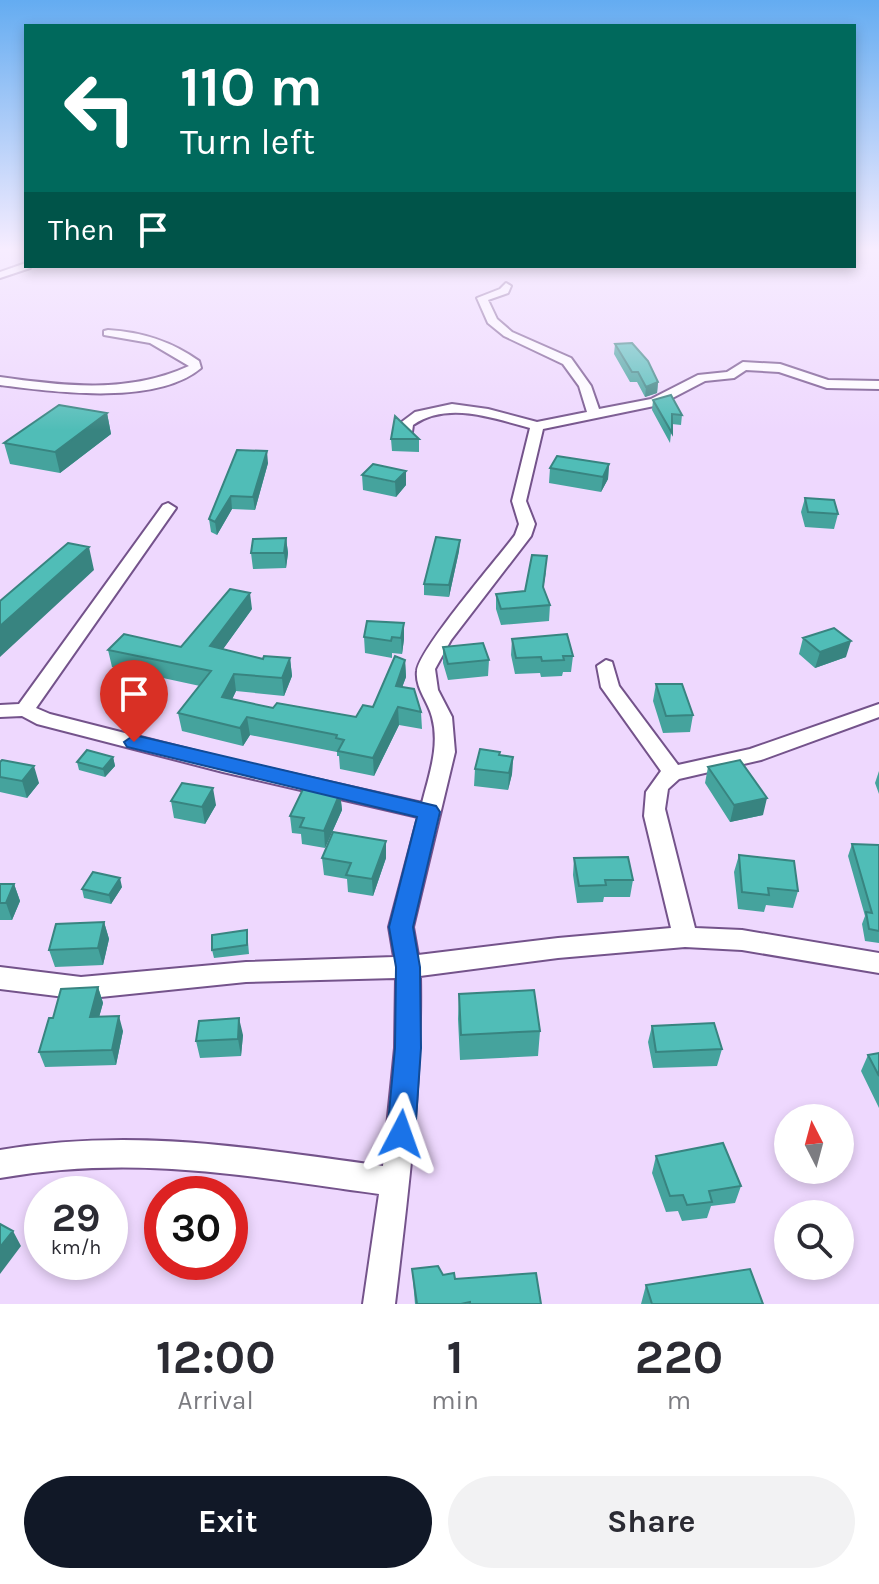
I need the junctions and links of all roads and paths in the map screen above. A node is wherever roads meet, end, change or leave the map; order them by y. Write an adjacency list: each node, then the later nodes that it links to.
1 (487, 309): 5 (street)
2 (108, 333): 3 (street)
3 (0, 381)
4 (879, 385): 5 (street)
5 (595, 416): 6 (street)
6 (537, 426): 7 (street); 14 (street)
7 (407, 429)
8 (168, 508): 10 (street)
9 (606, 666): 13 (street)
10 (25, 710): 12 (street); 14 (street)
11 (879, 710): 13 (street)
12 (0, 711)
13 (673, 773): 15 (street)
14 (429, 812): 17 (street)
15 (685, 937): 16 (street); 17 (street)
16 (879, 963)
17 (408, 967): 18 (street); 20 (street)
18 (0, 978)
19 (0, 1164): 20 (street)
20 (394, 1182): 21 (street)
21 (379, 1304)

